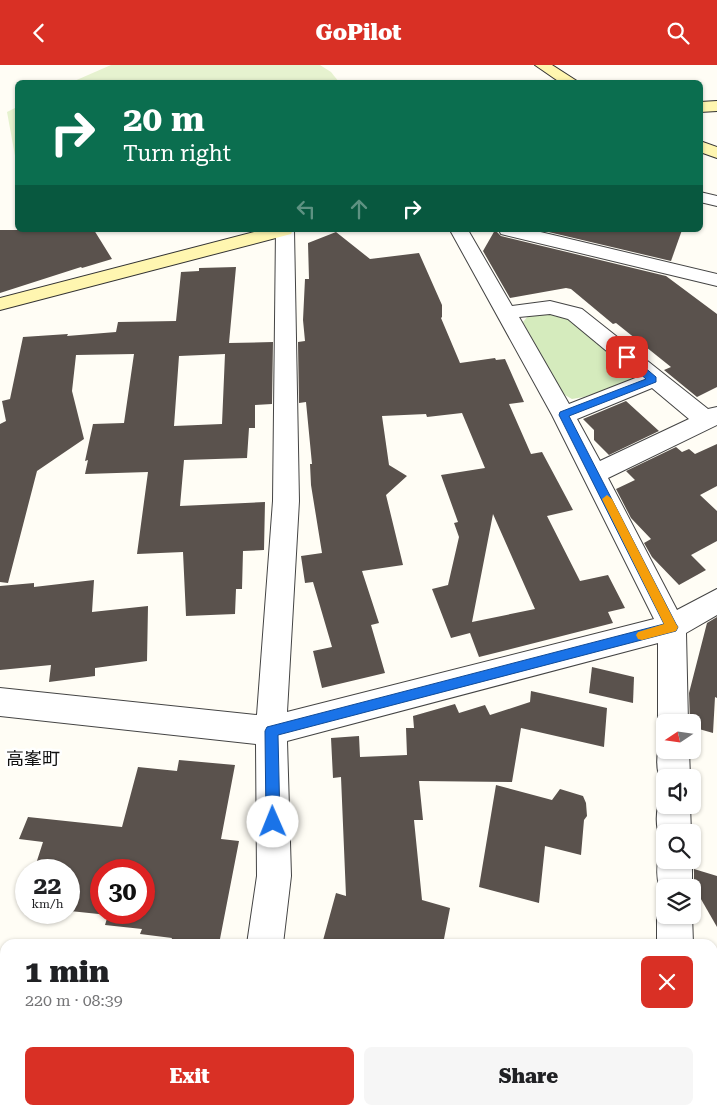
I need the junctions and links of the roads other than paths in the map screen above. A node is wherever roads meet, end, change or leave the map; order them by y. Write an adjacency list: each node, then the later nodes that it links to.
1 (542, 65): 2 (street)
2 (568, 80)
3 (717, 106): 4 (street)
4 (703, 107)
5 (703, 147): 6 (street)
6 (717, 153)
7 (703, 198): 8 (street)
8 (717, 201)
9 (276, 232): 14 (street)
10 (284, 232): 24 (street)
11 (460, 232): 15 (street)
12 (516, 232): 13 (street)
13 (717, 280)
14 (0, 304)
15 (507, 313): 16 (street); 17 (street)
16 (653, 379): 17 (street); 18 (street)
17 (564, 415): 19 (street)
18 (711, 418): 19 (street)
19 (594, 473): 21 (street)
20 (717, 601): 21 (street)
21 (672, 627): 23 (street); 24 (street)
22 (0, 702): 24 (street)
23 (673, 714)
24 (271, 731): 26 (street)
25 (675, 924): 27 (street)
26 (267, 939)
27 (675, 939)

